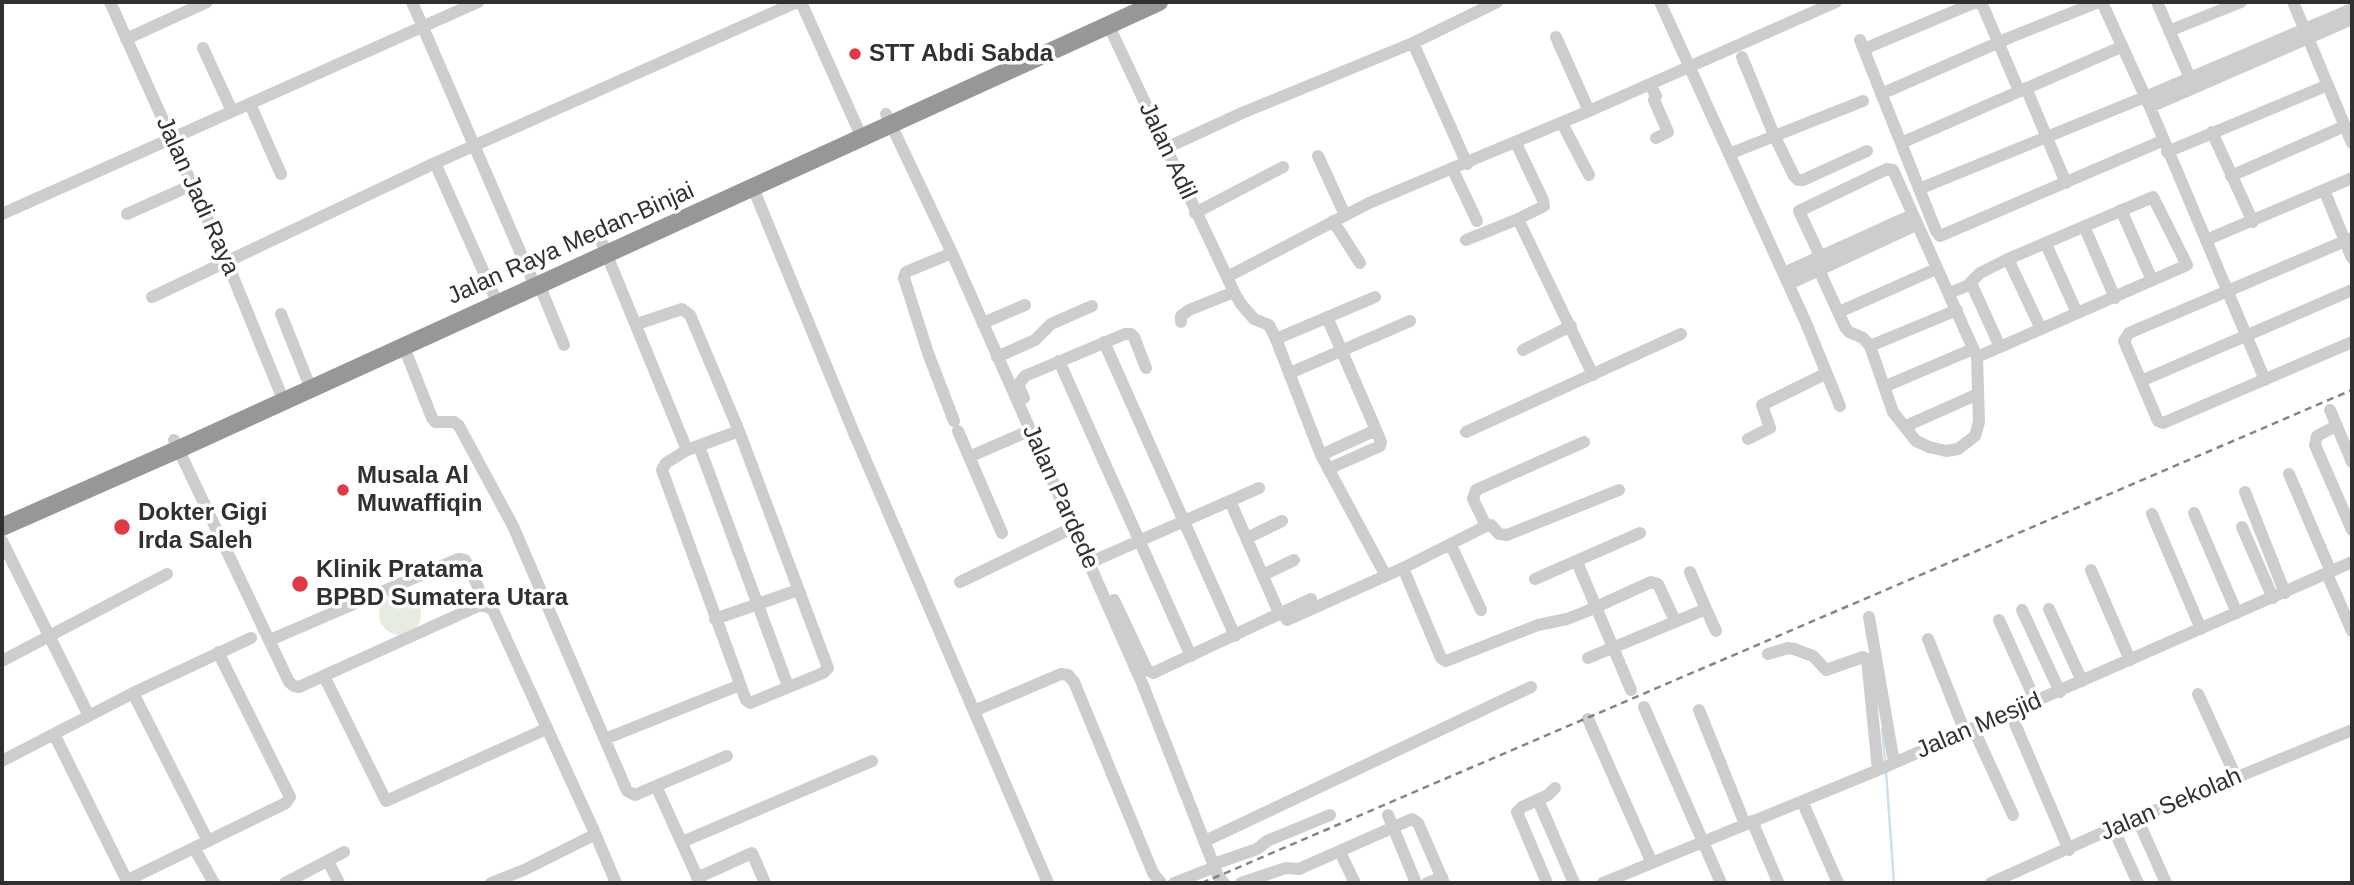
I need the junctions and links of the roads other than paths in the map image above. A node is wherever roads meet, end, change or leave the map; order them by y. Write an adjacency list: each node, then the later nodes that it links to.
1 (110, 2): 23 (street, Jalan Jadi Raya)
2 (206, 2): 23 (street)
3 (412, 2): 19 (street)
4 (478, 2): 19 (street)
5 (799, 2): 44 (street); 52 (street)
6 (1134, 2): 40 (highway, Jalan Raya Medan-Binjai)
7 (1159, 2): 18 (highway, Jalan Raya Medan-Binjai)
8 (1497, 2): 24 (street)
9 (1660, 2): 29 (street)
10 (1836, 2): 29 (street)
11 (1979, 2): 25 (street); 34 (street)
12 (2100, 2): 25 (street); 26 (street)
13 (2157, 2): 20 (street)
14 (2241, 2): 20 (street)
15 (2293, 2): 21 (street)
16 (2352, 9): 21 (street)
17 (2352, 19): 21 (street)
18 (1108, 24): 40 (highway, Jalan Raya Medan-Binjai); 54 (street, Jalan Adil)
19 (423, 27): 37 (street); 52 (street)
20 (2169, 31): 30 (street)
21 (2306, 34): 30 (street); 32 (street)
22 (1556, 37): 39 (street)
23 (126, 39): 47 (street, Jalan Jadi Raya)
24 (1413, 43): 54 (street); 59 (street)
25 (1999, 43): 33 (street); 34 (street)
26 (2121, 47): 33 (street); 36 (street)
27 (203, 48): 38 (street)
28 (1742, 57): 45 (street)
29 (1689, 66): 31 (street); 56 (street)
30 (2192, 83): 36 (street)
31 (1650, 84): 39 (street); 48 (street)
32 (2328, 85): 42 (street); 43 (street)
33 (2023, 89): 46 (street); 50 (street)
34 (1881, 94): 50 (street)
35 (1863, 101): 45 (street)
36 (2147, 102): 46 (street); 53 (street)
37 (250, 104): 38 (street); 62 (street)
38 (232, 111): 47 (street)
39 (1589, 111): 41 (street)
40 (888, 120): 44 (highway, Jalan Raya Medan-Binjai); 86 (street, Jalan Pardede)
41 (1562, 123): 49 (street); 63 (street)
42 (2345, 126): 51 (street); 64 (street)
43 (2212, 132): 53 (street); 64 (street)
44 (860, 133): 68 (highway, Jalan Raya Medan-Binjai); 85 (highway, Jalan Raya Medan-Binjai)
45 (1774, 135): 55 (street); 56 (street)
46 (2048, 136): 66 (street); 69 (street)
47 (172, 137): 67 (street, Jalan Jadi Raya); 74 (street)
48 (1656, 138)
49 (1516, 143): 59 (street); 76 (street)
50 (1901, 143): 69 (street)
51 (2352, 143)
52 (475, 146): 58 (street); 96 (street)
53 (2165, 147): 66 (street); 83 (street)
54 (1166, 148): 72 (street, Jalan Adil)
55 (1867, 151)
56 (1729, 154): 94 (street)
57 (1318, 156): 75 (street)
58 (435, 163): 90 (street); 101 (street)
59 (1467, 164): 61 (street)
60 (1283, 167): 72 (street)
61 (1452, 170): 75 (street); 78 (street)
62 (282, 174)
63 (1589, 175)
64 (2231, 176): 79 (street)
65 (2352, 178): 70 (street)
66 (2066, 183): 69 (street)
67 (192, 185): 73 (street); 90 (street, Jalan Jadi Raya)
68 (753, 188): 85 (highway, Jalan Raya Medan-Binjai); 238 (street)
69 (1919, 189)
70 (2324, 190): 79 (street); 81 (street)
71 (2121, 210): 80 (street); 95 (street); 95 (street)
72 (1195, 213): 93 (street, Jalan Adil)
73 (127, 214)
74 (2, 215)
75 (1339, 218): 91 (street); 93 (street)
76 (1518, 219): 82 (street); 117 (street)
77 (1914, 220): 89 (street); 89 (street); 92 (street)
78 (1477, 221)
79 (2253, 222): 83 (street)
80 (2084, 226): 84 (street); 105 (street)
81 (2349, 239): 87 (street); 100 (street)
82 (1466, 240)
83 (2206, 240): 100 (street)
84 (2046, 244): 88 (street); 110 (street)
85 (604, 248): 96 (highway, Jalan Raya Medan-Binjai); 116 (street)
86 (952, 253): 115 (street, Jalan Pardede); 156 (street)
87 (2352, 258)
88 (2008, 259): 97 (street); 118 (street)
89 (1817, 261): 94 (street); 109 (street)
90 (227, 262): 103 (street); 141 (street, Jalan Jadi Raya)
91 (1360, 263)
92 (1936, 269): 102 (street); 109 (street)
93 (1227, 277): 99 (street, Jalan Adil)
94 (1787, 279): 135 (street)
95 (2152, 280): 105 (street)
96 (535, 282): 101 (highway, Jalan Raya Medan-Binjai); 124 (street); 126 (highway, Jalan Raya Medan-Binjai)
97 (1971, 283): 102 (street); 127 (street)
98 (2352, 290): 120 (street)
99 (1234, 292): 114 (street); 121 (street, Jalan Adil)
100 (2228, 292): 120 (street); 139 (street)
101 (493, 293): 137 (highway, Jalan Raya Medan-Binjai)
102 (1949, 293): 108 (street)
103 (152, 297)
104 (1375, 297): 112 (street)
105 (2115, 298): 110 (street)
106 (1026, 305): 115 (street)
107 (1092, 306): 131 (street)
108 (1957, 310): 125 (street); 130 (street)
109 (1839, 312): 125 (street)
110 (2077, 313): 118 (street)
111 (281, 314): 137 (street)
112 (1327, 317): 121 (street); 128 (street)
113 (1410, 321): 128 (street)
114 (1181, 322)
115 (983, 323): 131 (street, Jalan Pardede)
116 (637, 324): 149 (street); 154 (street)
117 (1571, 326): 129 (street); 136 (street)
118 (2041, 328): 127 (street)
119 (1681, 334): 136 (street)
120 (2246, 336): 138 (street); 139 (street)
121 (1276, 339): 134 (street)
122 (1104, 342): 132 (street); 133 (street); 167 (street)
123 (2352, 342): 138 (street)
124 (565, 345)
125 (1870, 346): 140 (street)
126 (404, 347): 153 (highway, Jalan Raya Medan-Binjai); 246 (street)
127 (2000, 347): 130 (street)
128 (1342, 349): 134 (street); 147 (street)
129 (1524, 350)
130 (1975, 353): 140 (street); 142 (street)
131 (997, 357): 148 (street, Jalan Pardede)
132 (1059, 361): 177 (street); 182 (street)
133 (1146, 368)
134 (1290, 373): 155 (street)
135 (1825, 374): 143 (street); 151 (street)
136 (1593, 375): 150 (street)
137 (307, 379): 141 (highway, Jalan Raya Medan-Binjai)
138 (2265, 380): 139 (street)
139 (2141, 381)
140 (1886, 386): 145 (street)
141 (280, 392): 153 (highway, Jalan Raya Medan-Binjai)
142 (1978, 394): 145 (street); 145 (street)
143 (1840, 406)
144 (2330, 410): 146 (street)
145 (1906, 426)
146 (2336, 426): 157 (street); 173 (street)
147 (1376, 429): 155 (street); 158 (street)
148 (1031, 430): 156 (street); 172 (street, Jalan Pardede)
149 (739, 431): 154 (street); 194 (street)
150 (1466, 432)
151 (1748, 439)
152 (1584, 442): 169 (street)
153 (176, 444): 166 (highway, Jalan Raya Medan-Binjai); 170 (highway, Jalan Raya Medan-Binjai); 217 (street)
154 (693, 448): 197 (street); 207 (street)
155 (1321, 455): 158 (street)
156 (970, 457): 174 (street)
157 (2352, 462)
158 (1328, 469): 191 (street)
159 (2289, 474): 188 (street)
160 (1259, 488): 163 (street)
161 (1619, 490): 169 (street)
162 (2245, 492): 195 (street)
163 (1230, 501): 167 (street); 176 (street)
164 (2194, 513): 204 (street)
165 (2152, 514): 210 (street)
166 (2, 519)
167 (1184, 521): 177 (street); 213 (street)
168 (1282, 521): 176 (street)
169 (1486, 526): 179 (street)
170 (2, 527)
171 (2242, 527): 195 (street)
172 (1072, 528): 182 (street, Jalan Pardede); 193 (street)
173 (2352, 530)
174 (1002, 533)
175 (1640, 533): 183 (street)
176 (1247, 538): 190 (street)
177 (1141, 540): 182 (street); 221 (street)
178 (2, 541): 180 (street)
179 (1451, 545): 185 (street); 202 (street)
180 (5, 557): 214 (street)
181 (1294, 560): 190 (street)
182 (1092, 561): 221 (street); 227 (street, Jalan Pardede)
183 (1577, 562): 192 (street); 199 (street)
184 (2352, 562): 188 (street, Jalan Mesjid)
185 (1403, 568): 191 (street); 199 (street)
186 (2091, 570): 223 (street)
187 (1690, 572): 200 (street)
188 (2329, 573): 195 (street, Jalan Mesjid); 212 (street)
189 (167, 574): 214 (street)
190 (1263, 575): 205 (street)
191 (1386, 576): 227 (street)
192 (1535, 579)
193 (960, 582)
194 (798, 590): 197 (street); 229 (street)
195 (2279, 596): 204 (street, Jalan Mesjid)
196 (1311, 599): 205 (street)
197 (758, 604): 207 (street); 229 (street)
198 (486, 606): 217 (street); 225 (street); 242 (street)
199 (1597, 607): 209 (street); 218 (street)
200 (1706, 609): 209 (street); 211 (street)
201 (2049, 609): 226 (street)
202 (1480, 610)
203 (2022, 610): 232 (street)
204 (2237, 614): 210 (street, Jalan Mesjid)
205 (1280, 615): 213 (street)
206 (1868, 617): 250 (street)
207 (715, 619): 228 (street)
208 (1999, 620): 235 (street)
209 (1675, 621): 218 (street)
210 (2201, 629): 223 (street, Jalan Mesjid)
211 (1716, 631)
212 (2352, 631)
213 (1236, 636): 221 (street)
214 (49, 637): 224 (street); 240 (street)
215 (251, 638): 219 (street)
216 (1928, 639): 243 (street)
217 (270, 640): 225 (street)
218 (1614, 647): 222 (street); 231 (street)
219 (218, 652): 233 (street); 263 (street)
220 (1768, 654): 250 (street)
221 (1191, 656)
222 (1588, 658)
223 (2130, 660): 226 (street, Jalan Mesjid)
224 (2, 661)
225 (324, 676): 242 (street)
226 (2082, 681): 232 (street, Jalan Mesjid)
227 (1142, 683): 264 (street, Jalan Pardede)
228 (740, 685): 229 (street); 246 (street)
229 (788, 686)
230 (1531, 687): 264 (street)
231 (1631, 690)
232 (2060, 692): 235 (street, Jalan Mesjid)
233 (133, 693): 240 (street); 263 (street)
234 (2199, 694): 251 (street)
235 (2036, 702): 239 (street, Jalan Mesjid)
236 (1644, 707): 266 (street)
237 (1699, 710): 260 (street)
238 (974, 711): 286 (street); 287 (street)
239 (2010, 712): 243 (street, Jalan Mesjid); 268 (street)
240 (89, 716): 245 (street)
241 (1588, 719): 272 (street)
242 (546, 729): 262 (street)
243 (1969, 730): 250 (street, Jalan Mesjid); 257 (street)
244 (2352, 730): 251 (street, Jalan Sekolah)
245 (54, 734): 248 (street); 278 (street)
246 (605, 739): 252 (street)
247 (727, 756): 252 (street)
248 (2, 761)
249 (872, 761): 265 (street)
250 (1886, 766): 255 (street, Jalan Mesjid)
251 (2236, 777): 258 (street, Jalan Sekolah)
252 (656, 786): 265 (street)
253 (1555, 788): 254 (street)
254 (1538, 800): 295 (street); 296 (street)
255 (1802, 801): 260 (street, Jalan Mesjid); 299 (street)
256 (1330, 815): 273 (street)
257 (2013, 816)
258 (2137, 818): 261 (street, Jalan Sekolah); 302 (street)
259 (1390, 821): 270 (street); 276 (street); 293 (street)
260 (1749, 822): 266 (street, Jalan Mesjid); 279 (street)
261 (2113, 828): 268 (street, Jalan Sekolah); 301 (street)
262 (594, 835): 283 (street); 284 (street)
263 (208, 841): 267 (street)
264 (1205, 841): 273 (street, Jalan Pardede)
265 (682, 842): 277 (street)
266 (1701, 843): 272 (street, Jalan Mesjid); 298 (street)
267 (194, 848): 278 (street); 280 (street)
268 (2069, 850): 300 (street, Jalan Sekolah)
269 (344, 852): 271 (street)
270 (1340, 852): 274 (street); 292 (street)
271 (328, 861): 281 (street); 282 (street)
272 (1652, 863): 275 (street, Jalan Mesjid)
273 (1214, 865): 288 (street); 289 (street, Jalan Pardede)
274 (1298, 869): 290 (street); 291 (street)
275 (1627, 879): 297 (street, Jalan Mesjid)
276 (1443, 880): 294 (street)
277 (698, 881): 285 (street)
278 (127, 882)
279 (1778, 882)
280 (214, 883)
281 (285, 883)
282 (340, 883)
283 (491, 883)
284 (615, 883)
285 (765, 883)
286 (1048, 883)
287 (1161, 883)
288 (1174, 883)
289 (1224, 883)
290 (1241, 883)
291 (1304, 883)
292 (1355, 883)
293 (1416, 883)
294 (1427, 883)
295 (1547, 883)
296 (1574, 883)
297 (1603, 883)
298 (1721, 883)
299 (1838, 883)
300 (1992, 883)
301 (2138, 883)
302 (2166, 883)

